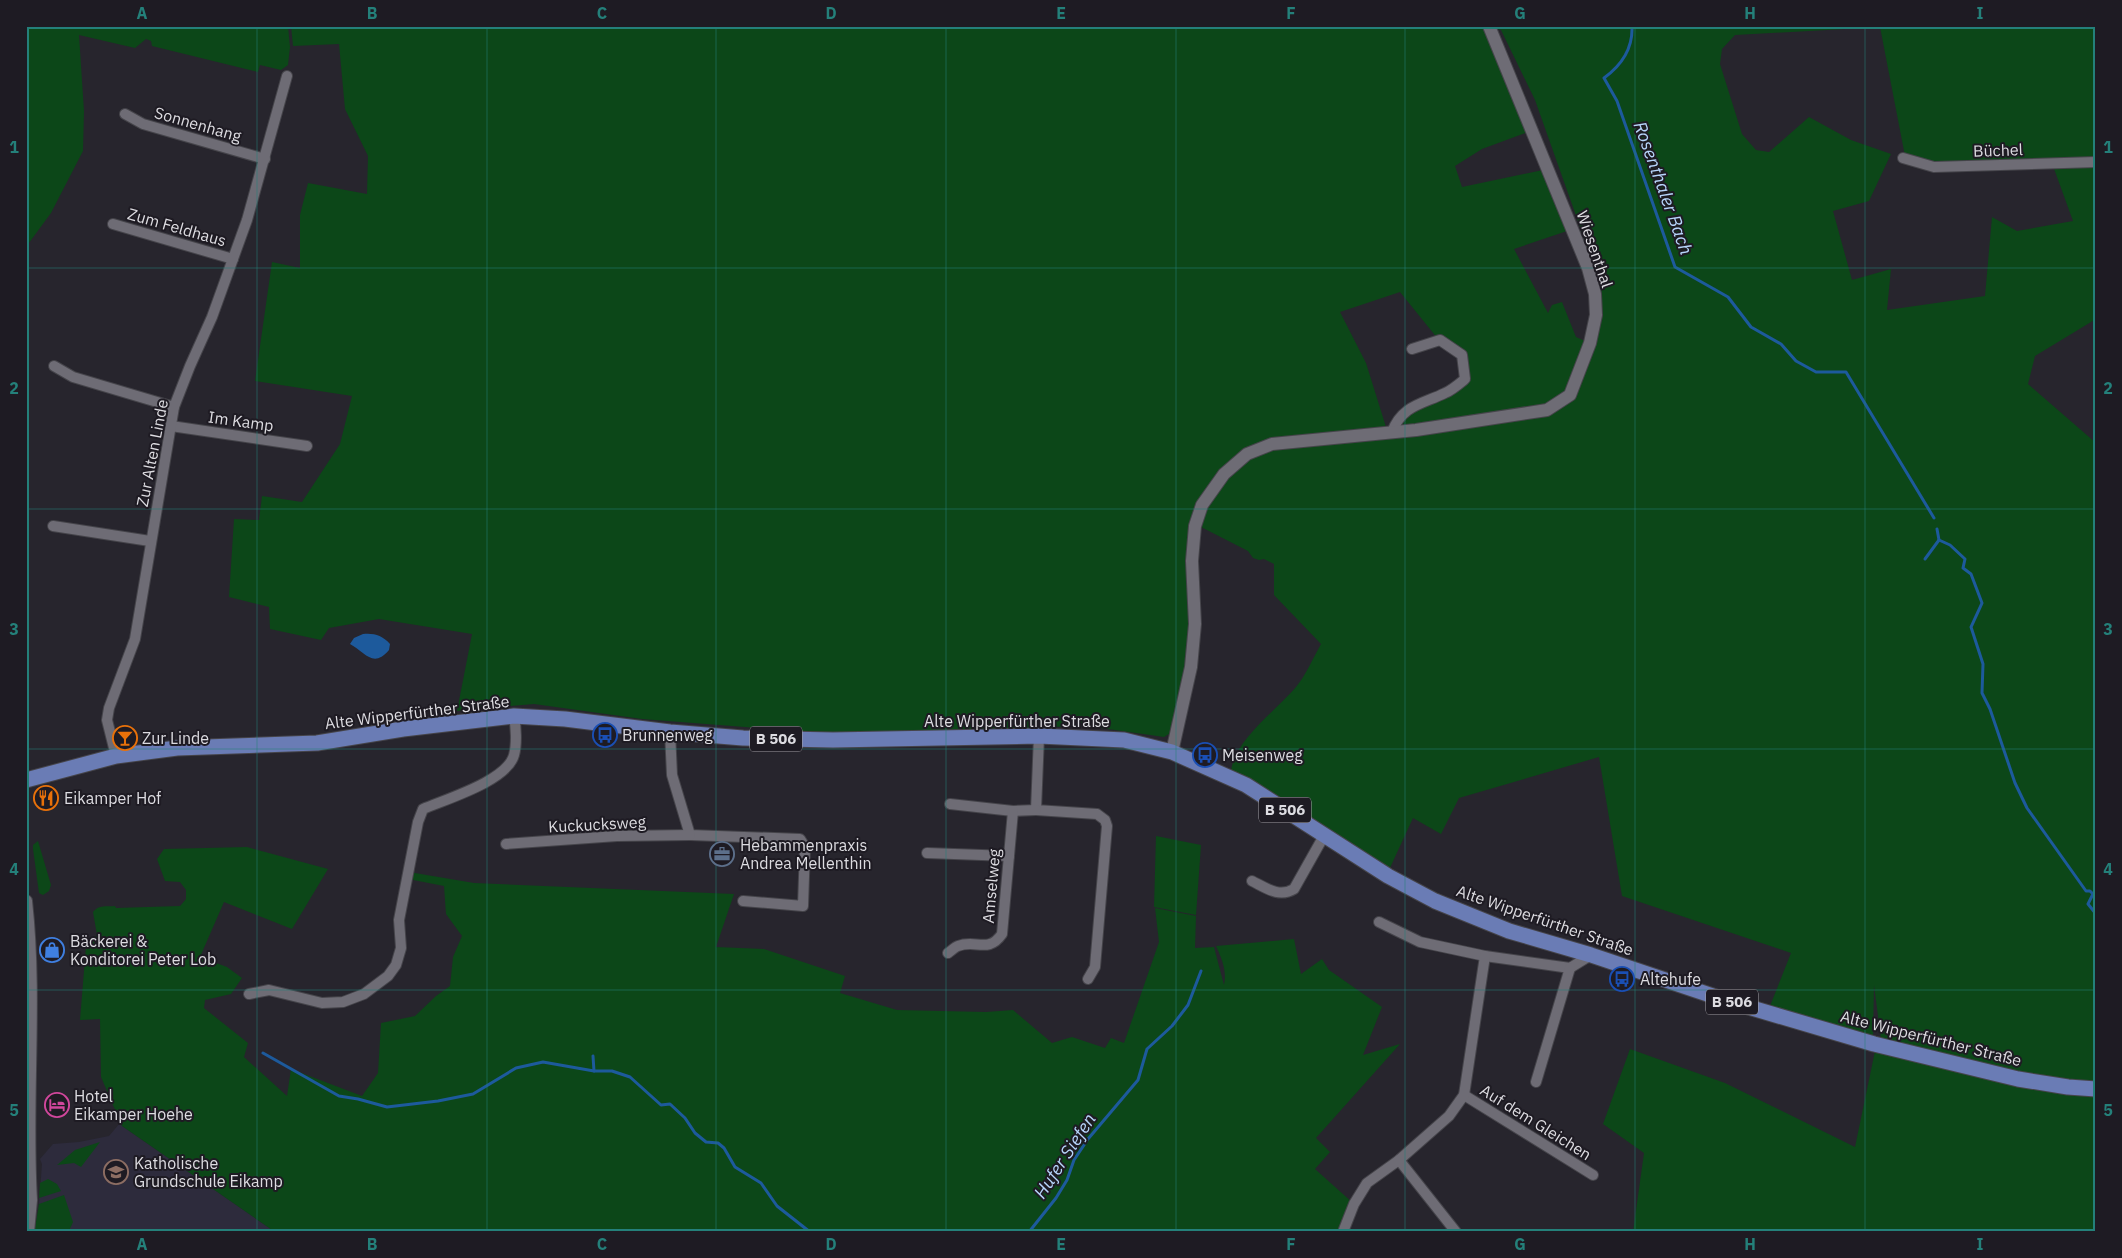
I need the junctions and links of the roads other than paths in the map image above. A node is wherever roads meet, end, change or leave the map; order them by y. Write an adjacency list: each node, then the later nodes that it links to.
1 (1490, 28): 13 (street, Wiesenthal)
2 (287, 76): 5 (street, Zur Alten Linde)
3 (125, 114): 5 (street, Sonnenhang)
4 (1903, 158): 6 (street, Büchel)
5 (265, 159): 8 (street, Zur Alten Linde)
6 (2096, 162)
7 (113, 224): 8 (street, Zum Feldhaus)
8 (233, 259): 11 (street, Zur Alten Linde)
9 (1412, 349): 13 (street)
10 (54, 366): 11 (street)
11 (174, 407): 12 (street, Zur Alten Linde)
12 (171, 426): 14 (street, Im Kamp); 16 (street, Zur Alten Linde)
13 (1392, 432): 20 (street, Wiesenthal)
14 (307, 446)
15 (53, 526): 16 (street)
16 (150, 541): 21 (street, Zur Alten Linde)
17 (514, 716): 18 (main road, Alte Wipperfürther Straße / B 506); 21 (main road, Alte Wipperfürther Straße / B 506); 40 (street)
18 (670, 732): 19 (main road, Alte Wipperfürther Straße / B 506); 27 (street)
19 (1039, 736): 20 (main road, Alte Wipperfürther Straße / B 506); 24 (street)
20 (1172, 752): 26 (main road, Alte Wipperfürther Straße / B 506)
21 (116, 756): 22 (main road, Alte Wipperfürther Straße / B 506)
22 (26, 780)
23 (950, 804): 25 (street)
24 (1036, 810): 25 (street); 39 (street)
25 (1013, 811): 30 (street, Amselweg)
26 (1325, 834): 31 (street); 36 (main road, Alte Wipperfürther Straße / B 506)
27 (690, 835): 28 (street, Kuckucksweg); 32 (street, Kuckucksweg)
28 (506, 844)
29 (927, 853): 30 (street)
30 (1009, 856): 35 (street, Amselweg)
31 (1252, 881)
32 (743, 900)
33 (26, 901): 46 (street)
34 (1379, 922): 37 (street)
35 (948, 953)
36 (1591, 955): 38 (street); 42 (main road, Alte Wipperfürther Straße / B 506)
37 (1485, 956): 38 (street); 43 (street)
38 (1570, 968): 41 (street)
39 (1088, 979)
40 (249, 994)
41 (1536, 1082)
42 (2096, 1088)
43 (1464, 1094): 44 (street); 45 (street, Auf dem Gleichen)
44 (1400, 1160): 47 (street); 48 (street)
45 (1593, 1175)
46 (28, 1232)
47 (1343, 1232)
48 (1456, 1232)

